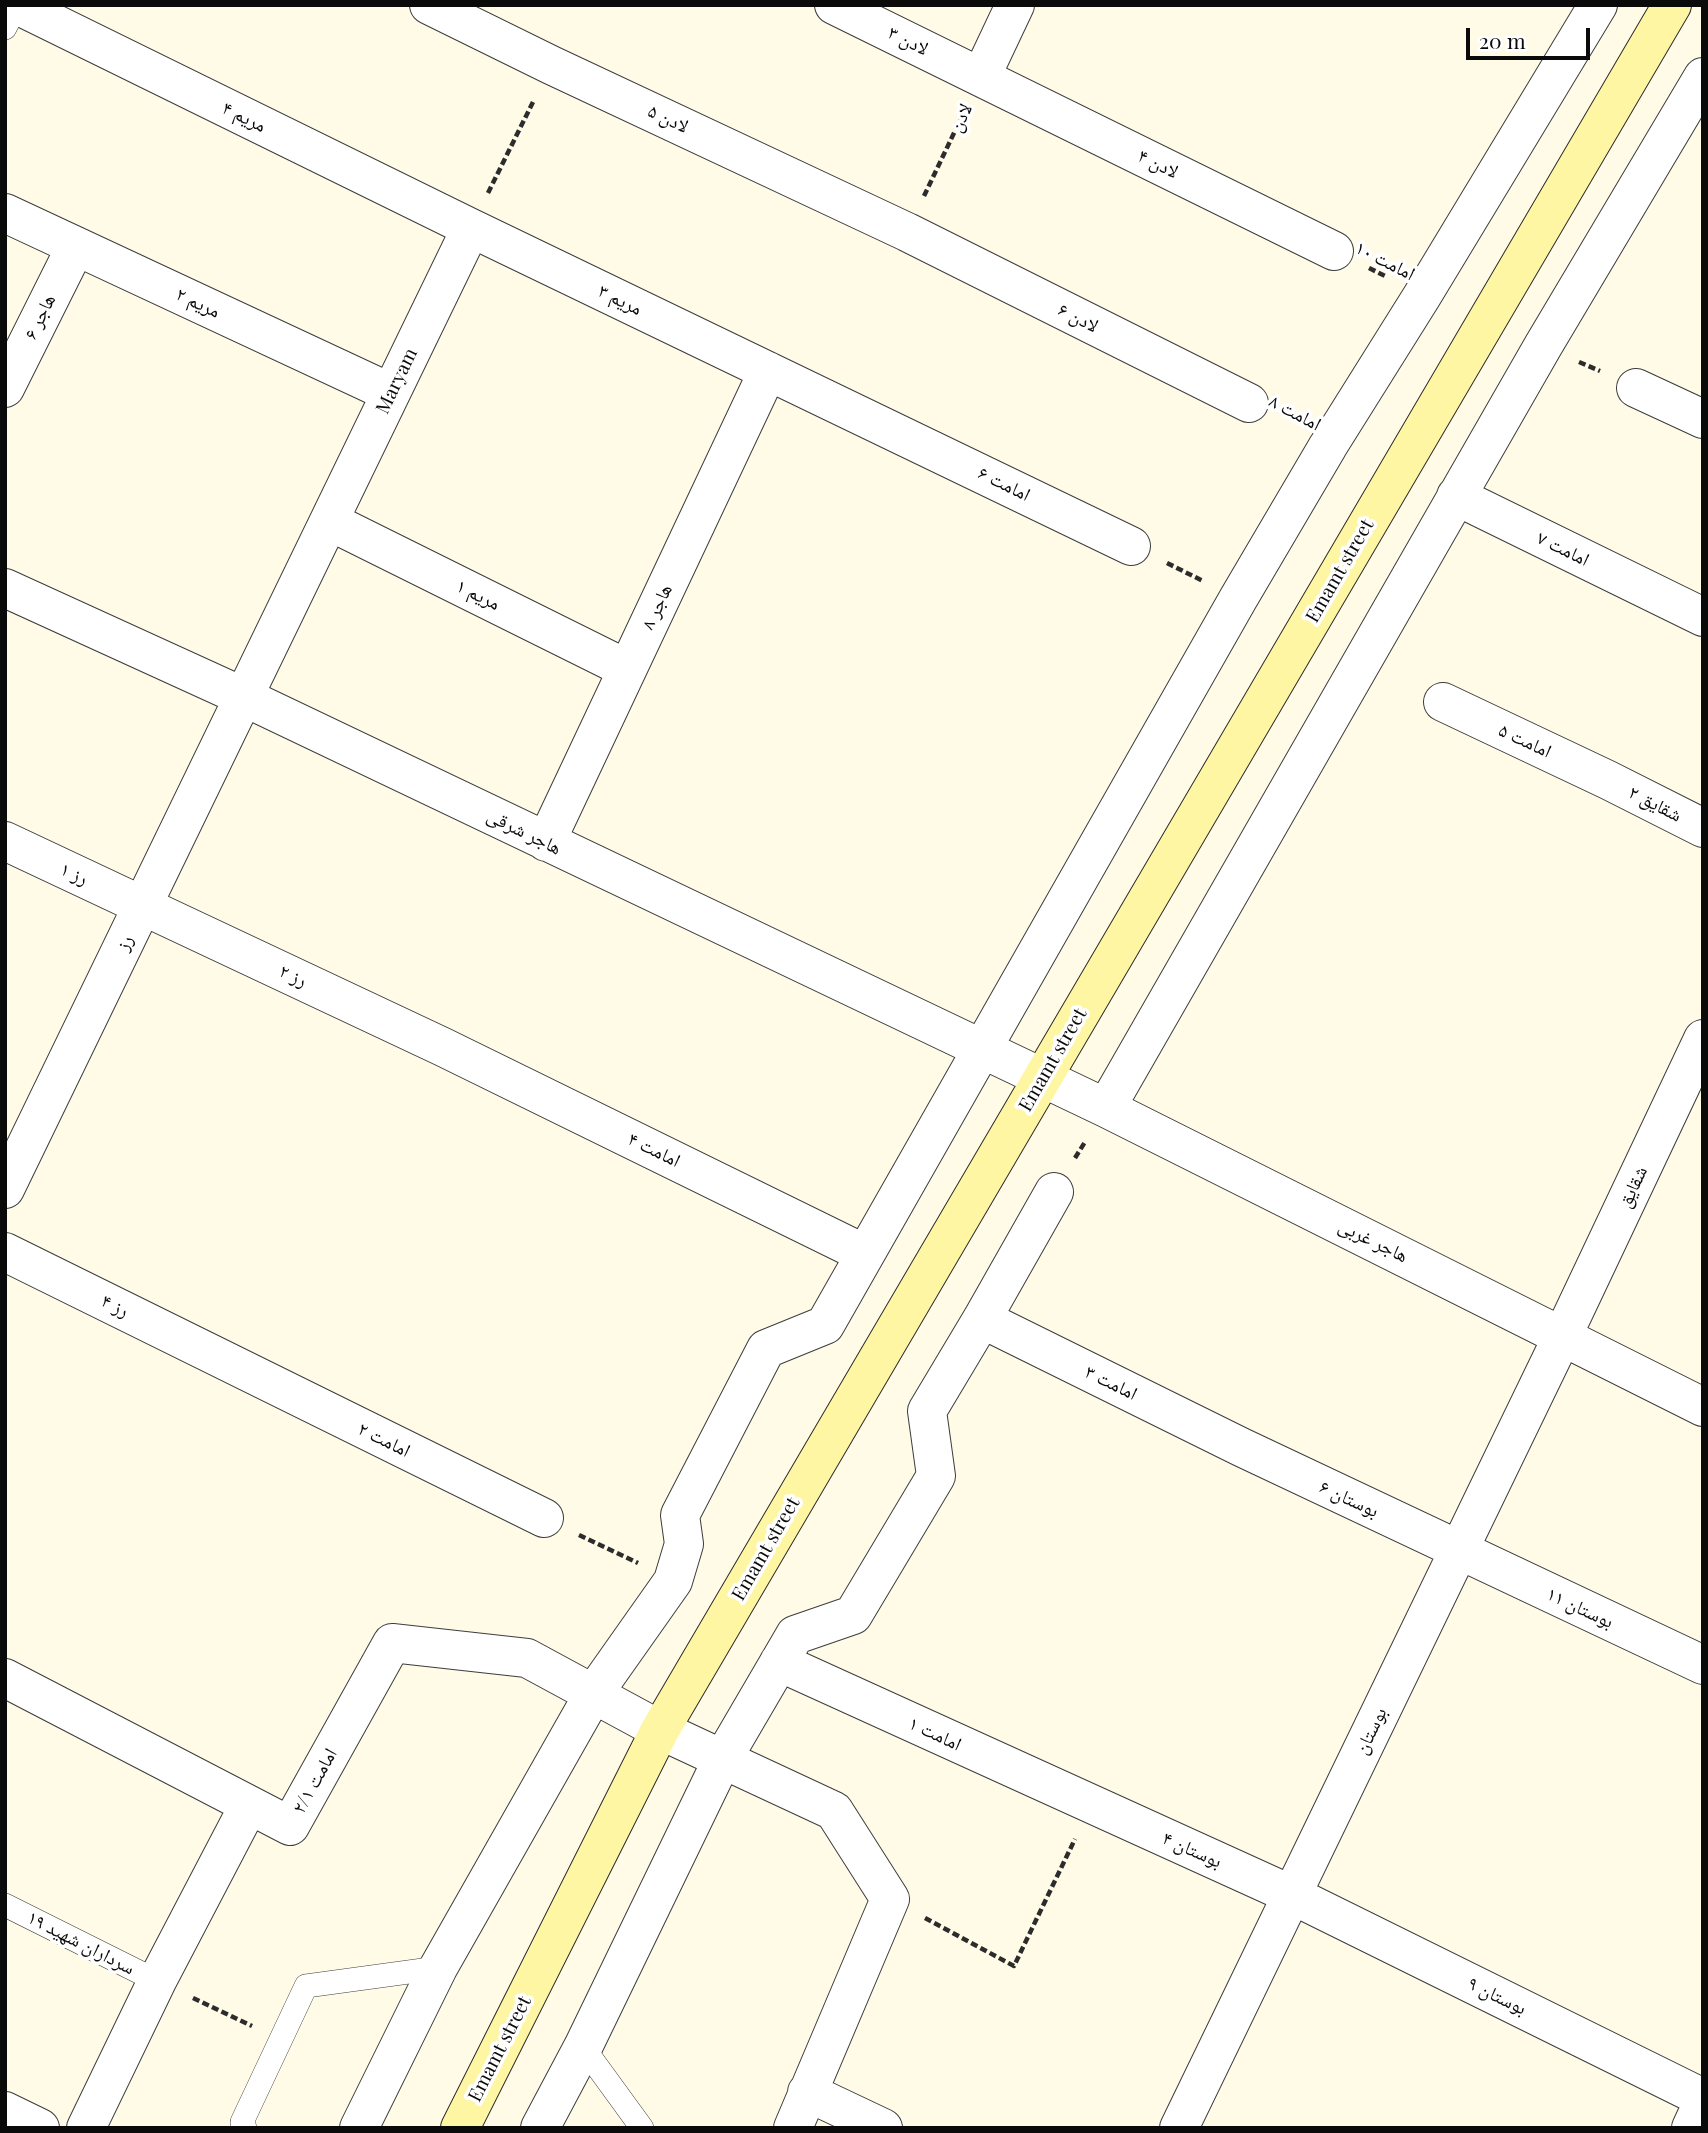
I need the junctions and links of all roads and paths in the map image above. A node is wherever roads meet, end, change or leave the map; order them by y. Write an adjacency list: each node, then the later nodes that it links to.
1 (17, 5): 7 (lane); 12 (street, مریم ۴)
2 (429, 5): 8 (street, لادن ۵)
3 (834, 5): 9 (street, لادن ۳)
4 (1016, 5): 9 (street)
5 (1598, 5): 16 (street)
6 (1672, 5): 41 (main road, Emamt street)
7 (5, 28)
8 (551, 65): 12 (path); 13 (street, لادن ۵)
9 (981, 77): 13 (path, لادن); 15 (street, لادن ۴)
10 (1703, 77): 17 (street)
11 (5, 213): 14 (street, مریم ۲)
12 (471, 228): 18 (street, مریم ۳); 21 (street, Maryam)
13 (907, 232): 22 (street, لادن ۶)
14 (76, 246): 19 (street, هاجر ۶); 21 (street, مریم ۲)
15 (1334, 250): 16 (path, امامت ۱۰)
16 (1422, 296): 28 (street)
17 (1543, 346): 20 (path); 24 (street)
18 (768, 371): 26 (street, امامت ۶); 30 (street, هاجر ۸)
19 (5, 388)
20 (1636, 388): 23 (street)
21 (391, 393): 25 (street, Maryam)
22 (1249, 403)
23 (1703, 419)
24 (1456, 496): 29 (street, امامت ۷); 42 (street)
25 (329, 521): 30 (street, مریم ۱); 31 (street, Maryam)
26 (1131, 546): 28 (path)
27 (5, 588): 31 (street, هاجر شرقی)
28 (1238, 598): 40 (street)
29 (1703, 617)
30 (627, 669): 36 (street, هاجر ۸)
31 (244, 697): 36 (street, هاجر شرقی); 37 (street, رز)
32 (1443, 702): 33 (street, امامت ۵)
33 (1608, 780): 34 (street, شقایق ۲)
34 (1703, 828)
35 (5, 841): 37 (street, رز ۱)
36 (546, 842): 40 (street, هاجر شرقی)
37 (143, 906): 39 (street, رز ۲); 43 (street, رز)
38 (1703, 1039): 48 (street, شقایق)
39 (443, 1047): 46 (street, امامت ۴)
40 (983, 1050): 41 (street, هاجر شرقی); 46 (street)
41 (1043, 1077): 42 (street, هاجر غربی); 59 (main road, Emamt street)
42 (1106, 1108): 44 (path); 48 (street, هاجر غربی)
43 (5, 1189)
44 (1054, 1192): 47 (street)
45 (5, 1252): 49 (street, رز ۴)
46 (865, 1254): 54 (street)
47 (982, 1319): 51 (street, امامت ۳); 55 (street)
48 (1563, 1335): 50 (street, هاجر غربی); 53 (street, بوستان)
49 (224, 1361): 52 (street, امامت ۲)
50 (1703, 1407)
51 (1241, 1447): 53 (street, بوستان ۶)
52 (544, 1518): 54 (path)
53 (1458, 1551): 56 (street, بوستان ۱۱); 63 (street, بوستان)
54 (673, 1581): 58 (street)
55 (779, 1662): 60 (street); 62 (street, امامت ۱)
56 (1703, 1665)
57 (8, 1679): 61 (street, امامت ۲/۱)
58 (594, 1693): 59 (street); 61 (street, امامت ۲/۱); 66 (street)
59 (660, 1730): 60 (street); 77 (main road, Emamt street)
60 (722, 1760): 64 (street); 69 (street)
61 (249, 1805): 67 (street)
62 (1091, 1805): 63 (street, بوستان ۴); 64 (path)
63 (1292, 1895): 71 (street, بوستان ۹); 82 (street, بوستان)
64 (890, 1899): 70 (street)
65 (5, 1905): 67 (lane, سرداران شهید ۱۹)
66 (438, 1968): 68 (lane); 76 (street)
67 (157, 1982): 68 (path); 74 (street)
68 (281, 2040): 75 (lane)
69 (583, 2047): 78 (street); 79 (lane)
70 (807, 2092): 80 (street); 81 (street)
71 (1703, 2100): 83 (street)
72 (5, 2111): 73 (street)
73 (40, 2128)
74 (86, 2128)
75 (245, 2128)
76 (359, 2128)
77 (460, 2128)
78 (540, 2128)
79 (642, 2128)
80 (793, 2128)
81 (883, 2128)
82 (1179, 2128)
83 (1690, 2128)

